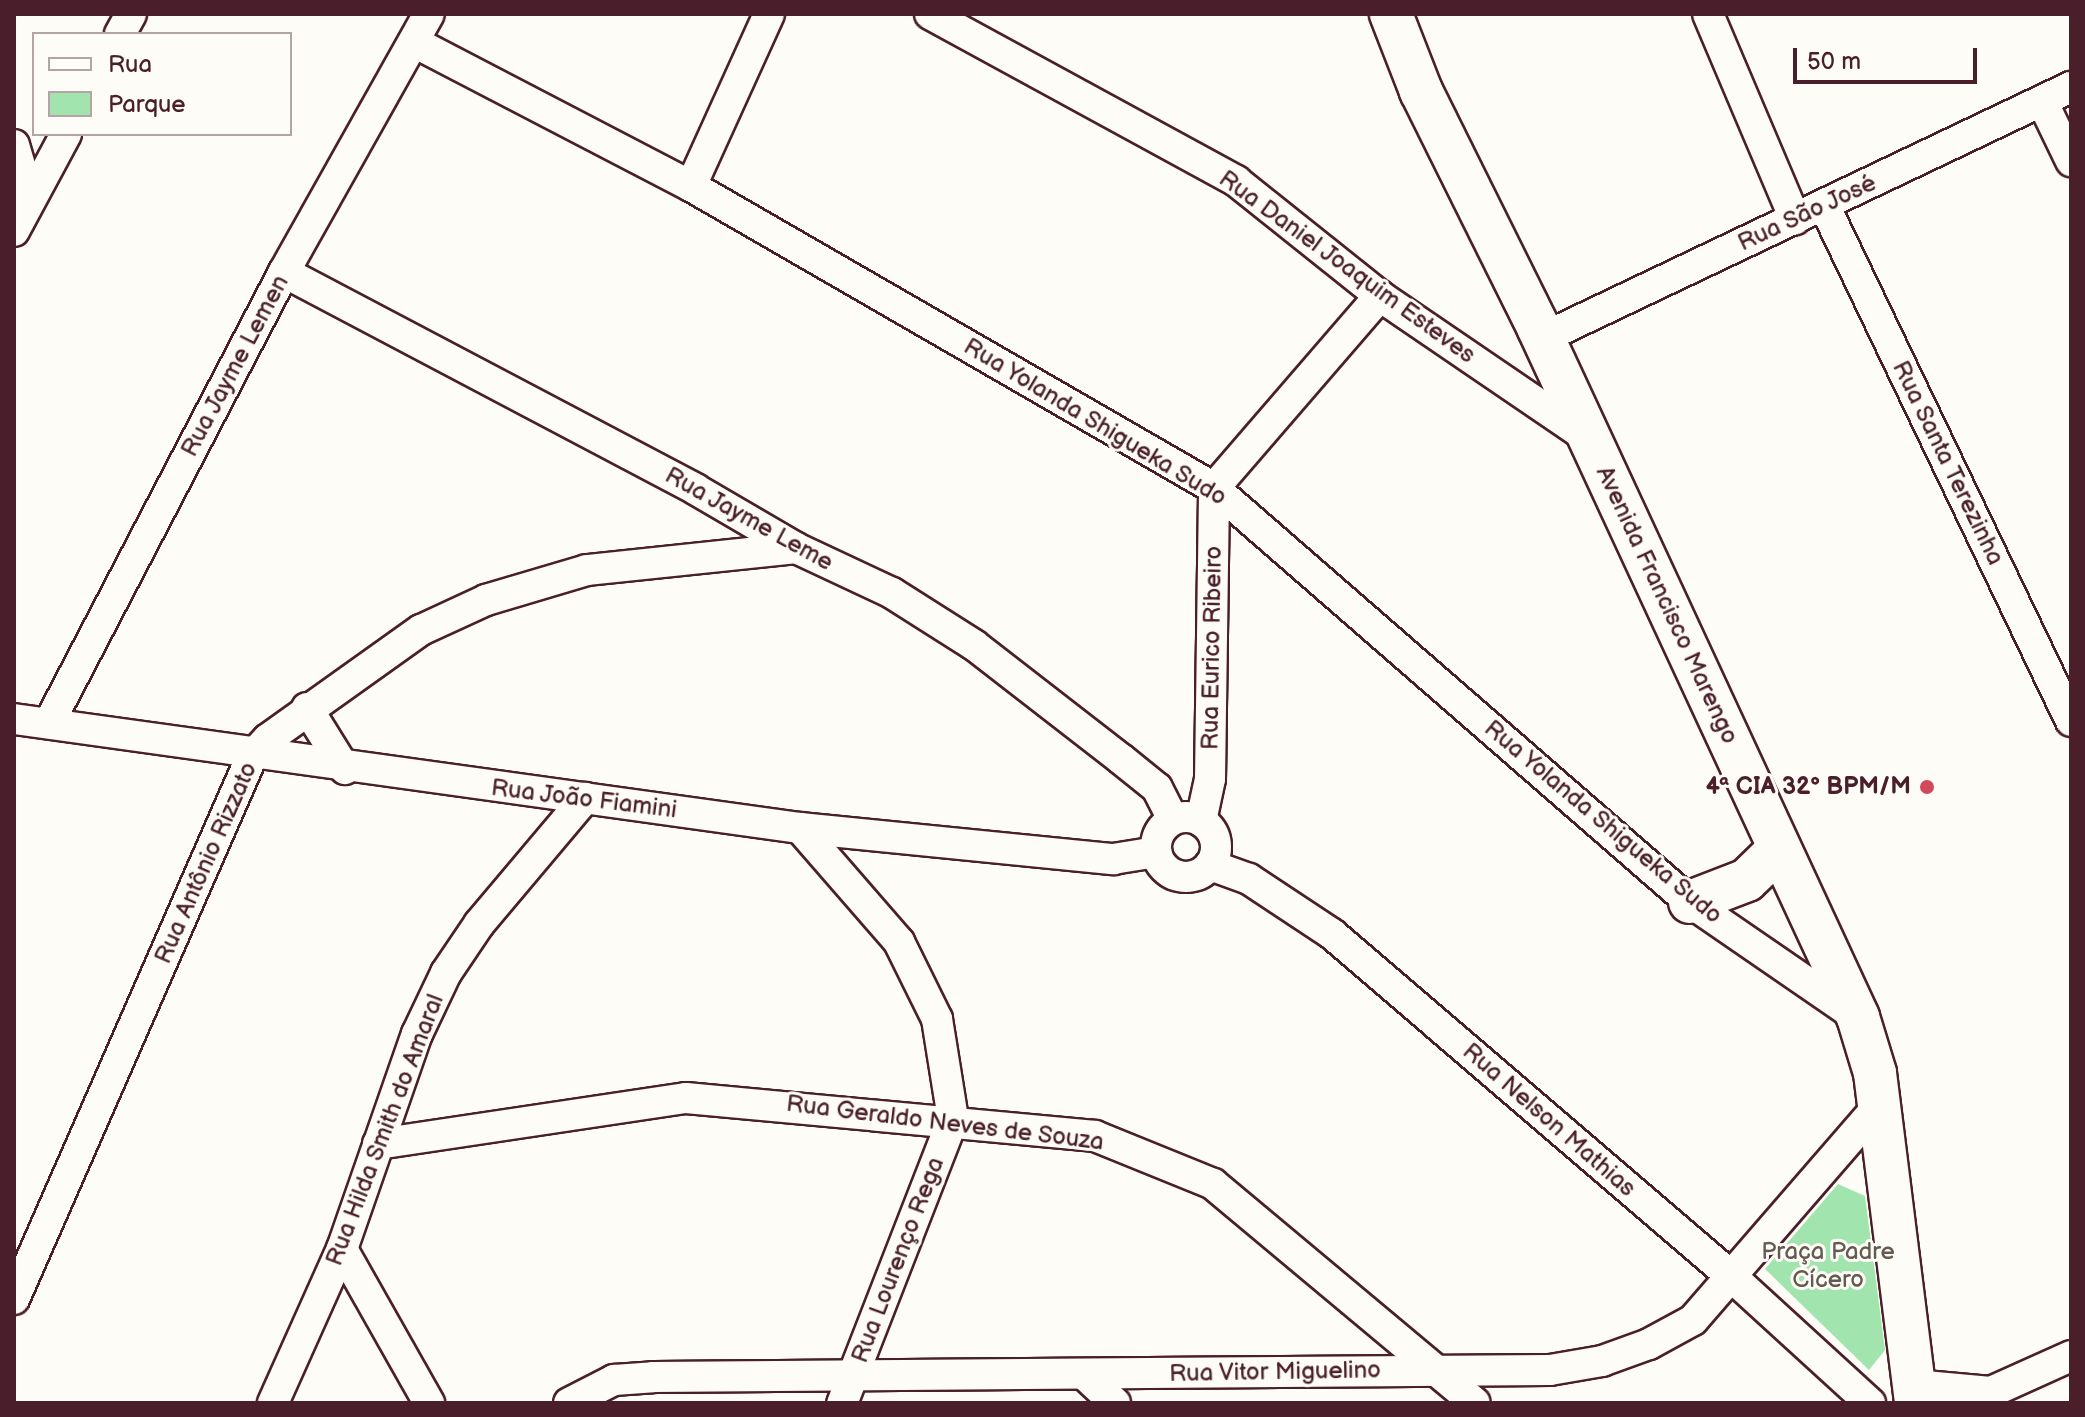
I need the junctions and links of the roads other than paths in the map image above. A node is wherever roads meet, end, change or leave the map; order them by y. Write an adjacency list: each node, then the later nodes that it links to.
1 (131, 14): 7 (street)
2 (429, 14): 8 (street, Rua Jayme Lemen)
3 (769, 14): 14 (street)
4 (930, 14): 20 (street, Rua Daniel Joaquim Esteves)
5 (1391, 14): 21 (main road, Avenida Francisco Marengo)
6 (1708, 14): 17 (street)
7 (121, 32)
8 (416, 43): 14 (street, Rua Yolanda Shigueka Sudo); 19 (street, Rua Jayme Lemen)
9 (2071, 87): 10 (street, Rua São José)
10 (2042, 101): 13 (street); 16 (street, Rua São José)
11 (65, 136): 15 (street)
12 (14, 145): 15 (street)
13 (2071, 161)
14 (691, 186): 23 (street, Rua Yolanda Shigueka Sudo)
15 (30, 200): 18 (street)
16 (1824, 205): 17 (street, Rua São José); 27 (street, Rua Santa Terezinha)
17 (1795, 219): 21 (street, Rua São José)
18 (14, 231)
19 (284, 272): 24 (street, Rua Jayme Leme); 28 (street, Rua Jayme Lemen)
20 (1380, 296): 22 (street, Rua Daniel Joaquim Esteves); 23 (street)
21 (1543, 338): 22 (main road, Avenida Francisco Marengo)
22 (1590, 439): 34 (main road, Avenida Francisco Marengo)
23 (1214, 488): 32 (street, Rua Eurico Ribeiro); 37 (street, Rua Yolanda Shigueka Sudo)
24 (796, 548): 25 (street, Rua Antônio Rizzato); 32 (street, Rua Jayme Leme)
25 (307, 708): 29 (street, Rua Antônio Rizzato); 30 (street)
26 (14, 719): 28 (street, Rua João Fiamini)
27 (2071, 721)
28 (49, 723): 29 (street, Rua João Fiamini)
29 (252, 756): 30 (street, Rua João Fiamini); 44 (street, Rua Antônio Rizzato)
30 (345, 769): 31 (street, Rua João Fiamini)
31 (585, 798): 33 (street, Rua João Fiamini); 41 (street, Rua Hilda Smith do Amaral)
32 (1187, 820): 35 (street); 36 (street)
33 (800, 828): 35 (street, Rua João Fiamini); 40 (street)
34 (1779, 849): 37 (main road); 38 (main road, Avenida Francisco Marengo)
35 (1156, 852): 36 (street)
36 (1210, 865): 43 (street, Rua Nelson Mathias)
37 (1690, 902): 38 (street, Rua Yolanda Shigueka Sudo)
38 (1858, 1017): 39 (main road, Avenida Francisco Marengo)
39 (1879, 1105): 43 (street, Rua Vitor Miguelino); 49 (main road, Avenida Francisco Marengo)
40 (953, 1119): 41 (street, Rua Geraldo Neves de Souza); 46 (street, Rua Geraldo Neves de Souza); 47 (street, Rua Lourenço Rega)
41 (378, 1144): 42 (street, Rua Hilda Smith do Amaral)
42 (342, 1249): 51 (street, Rua Hilda Smith do Amaral); 52 (street)
43 (1732, 1277): 46 (street, Rua Vitor Miguelino); 57 (street, Rua Nelson Mathias)
44 (14, 1299)
45 (2071, 1356): 50 (street)
46 (1436, 1371): 48 (street, Rua Vitor Miguelino); 56 (street, Rua Geraldo Neves de Souza)
47 (855, 1372): 48 (street, Rua Vitor Miguelino); 53 (street, Rua Vitor Miguelino); 54 (street, Rua Lourenço Rega)
48 (1085, 1375): 55 (street)
49 (1915, 1394): 50 (street)
50 (1999, 1397)
51 (273, 1403)
52 (429, 1403)
53 (569, 1403)
54 (842, 1403)
55 (1115, 1403)
56 (1475, 1403)
57 (1870, 1403)

